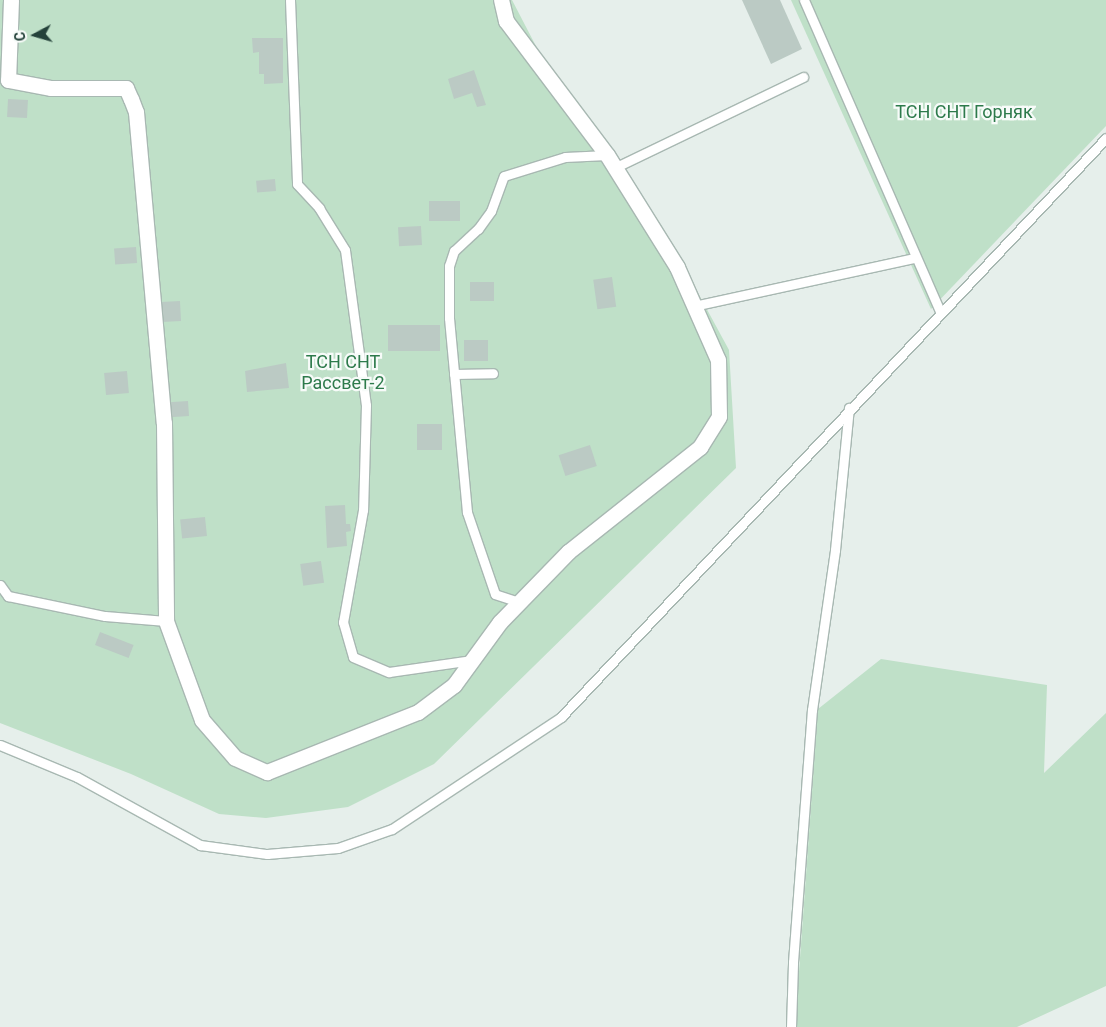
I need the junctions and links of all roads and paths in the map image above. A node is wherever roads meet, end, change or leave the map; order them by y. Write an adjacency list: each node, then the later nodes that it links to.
1 (11, 0): 6 (street)
2 (290, 0): 18 (lane)
3 (501, 0): 8 (street)
4 (804, 0): 9 (lane)
5 (803, 78): 8 (lane)
6 (4, 81): 17 (street)
7 (1106, 138): 11 (lane)
8 (611, 162): 10 (street); 13 (lane)
9 (915, 258): 10 (lane); 11 (lane)
10 (694, 306): 16 (street)
11 (940, 312): 14 (lane)
12 (492, 373): 13 (lane)
13 (454, 374): 16 (lane)
14 (849, 408): 19 (lane); 20 (lane)
15 (0, 585): 17 (lane)
16 (520, 602): 18 (street)
17 (166, 622): 18 (street)
18 (472, 660)
19 (0, 745)
20 (791, 1027)

